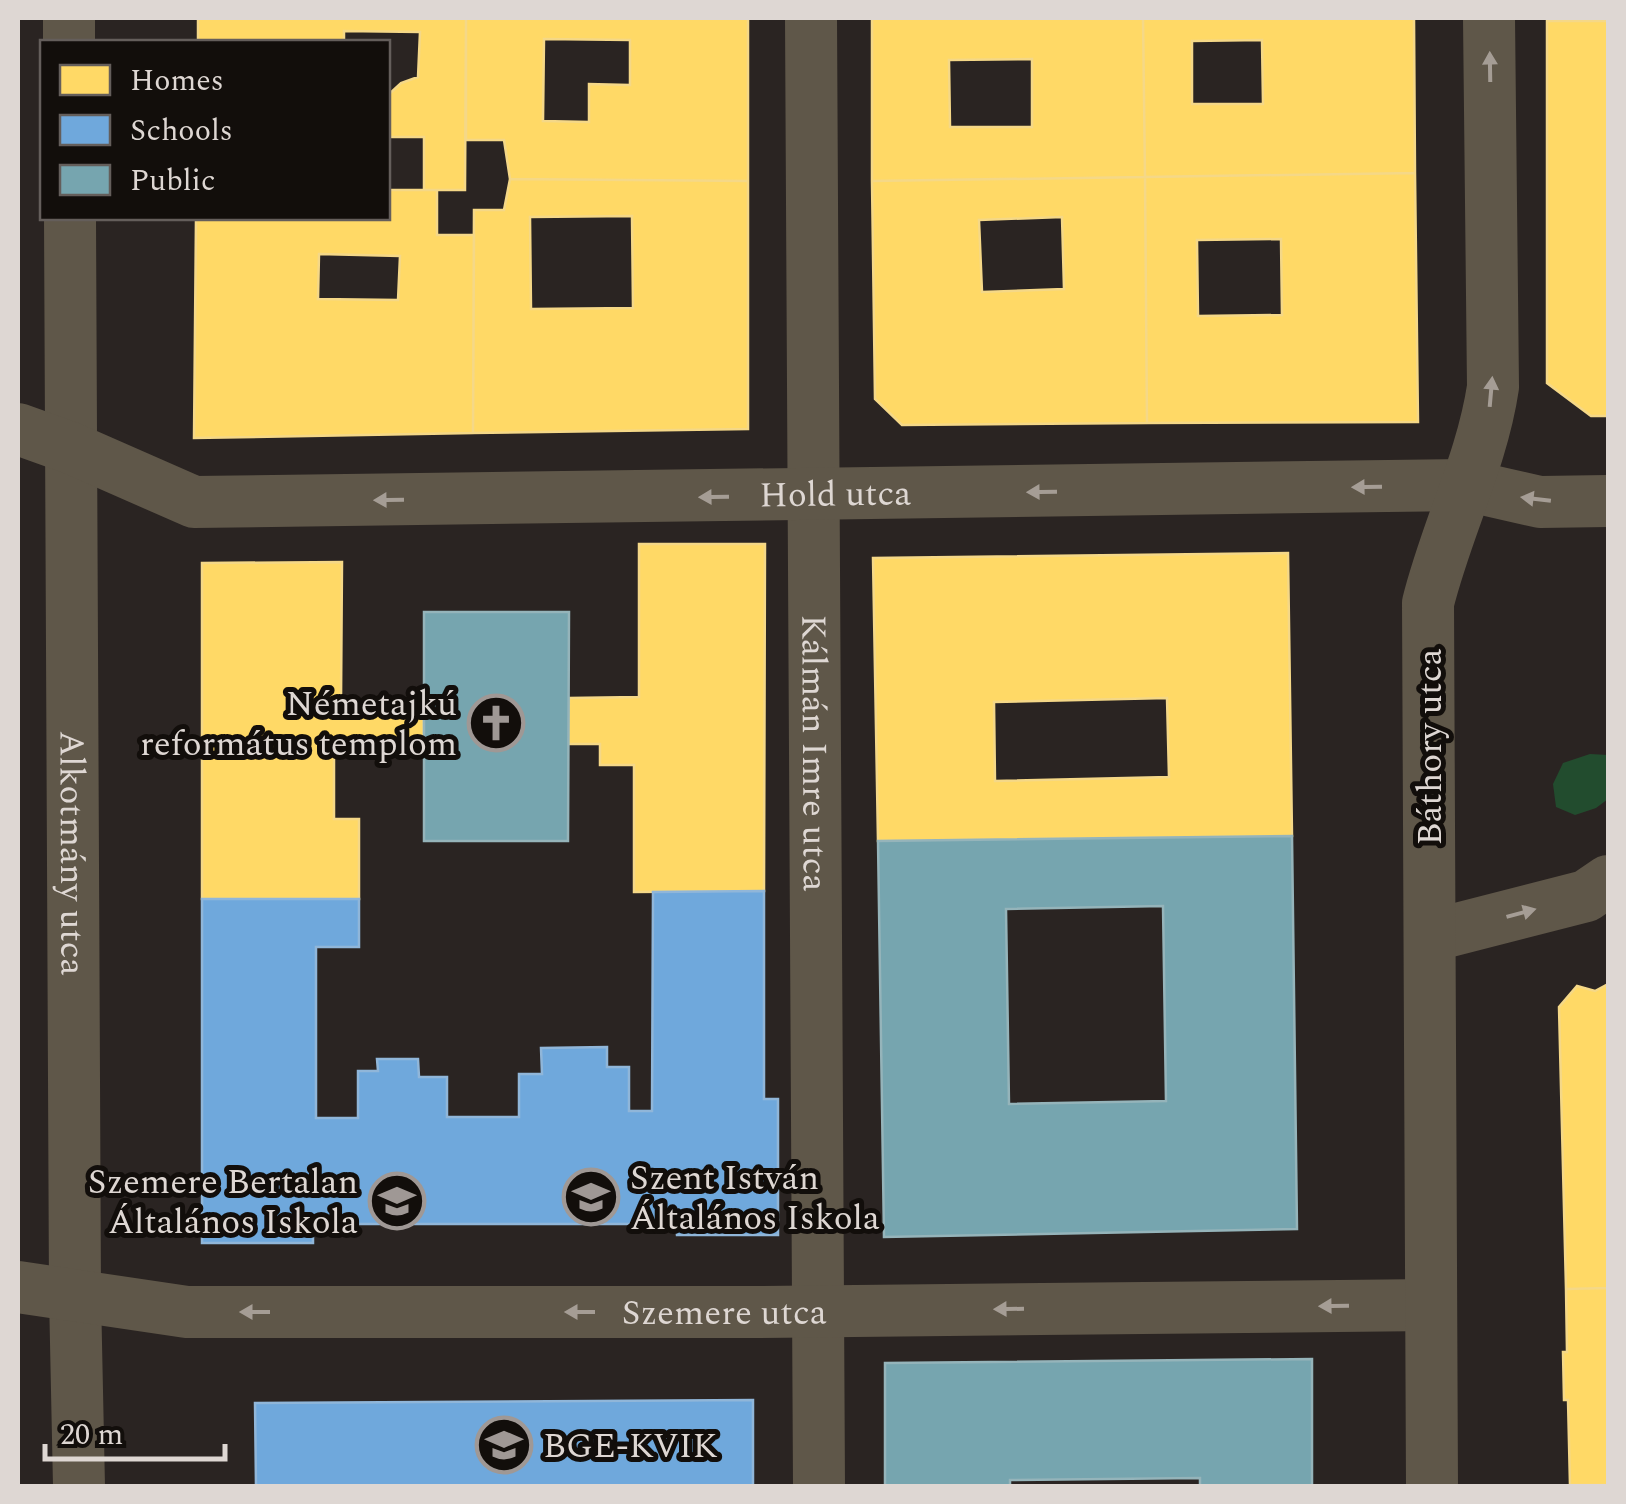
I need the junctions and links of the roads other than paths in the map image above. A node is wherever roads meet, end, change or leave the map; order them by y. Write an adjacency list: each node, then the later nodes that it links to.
1 (811, 18): 7 (street, Kálmán Imre utca)
2 (1489, 18): 6 (street, Báthory utca, one-way to 2)
3 (70, 220): 5 (street, Alkotmány utca)
4 (18, 429): 5 (street, Hold utca)
5 (72, 448): 7 (street, Hold utca, one-way to 5); 12 (street, Alkotmány utca)
6 (1465, 485): 7 (street, Hold utca, one-way to 7); 8 (street, Hold utca, one-way to 6); 10 (street, Báthory utca)
7 (812, 495): 14 (street, Kálmán Imre utca)
8 (1608, 501)
9 (1608, 881): 10 (street, one-way to 9)
10 (1430, 936): 13 (street, Báthory utca)
11 (18, 1286): 12 (street, Szemere utca)
12 (75, 1295): 14 (street, Szemere utca, one-way to 12); 15 (street, Alkotmány utca)
13 (1431, 1305): 14 (street, Szemere utca, one-way to 14); 17 (street, Báthory utca)
14 (818, 1311): 16 (street, Kálmán Imre utca)
15 (79, 1486)
16 (818, 1486)
17 (1432, 1486)

